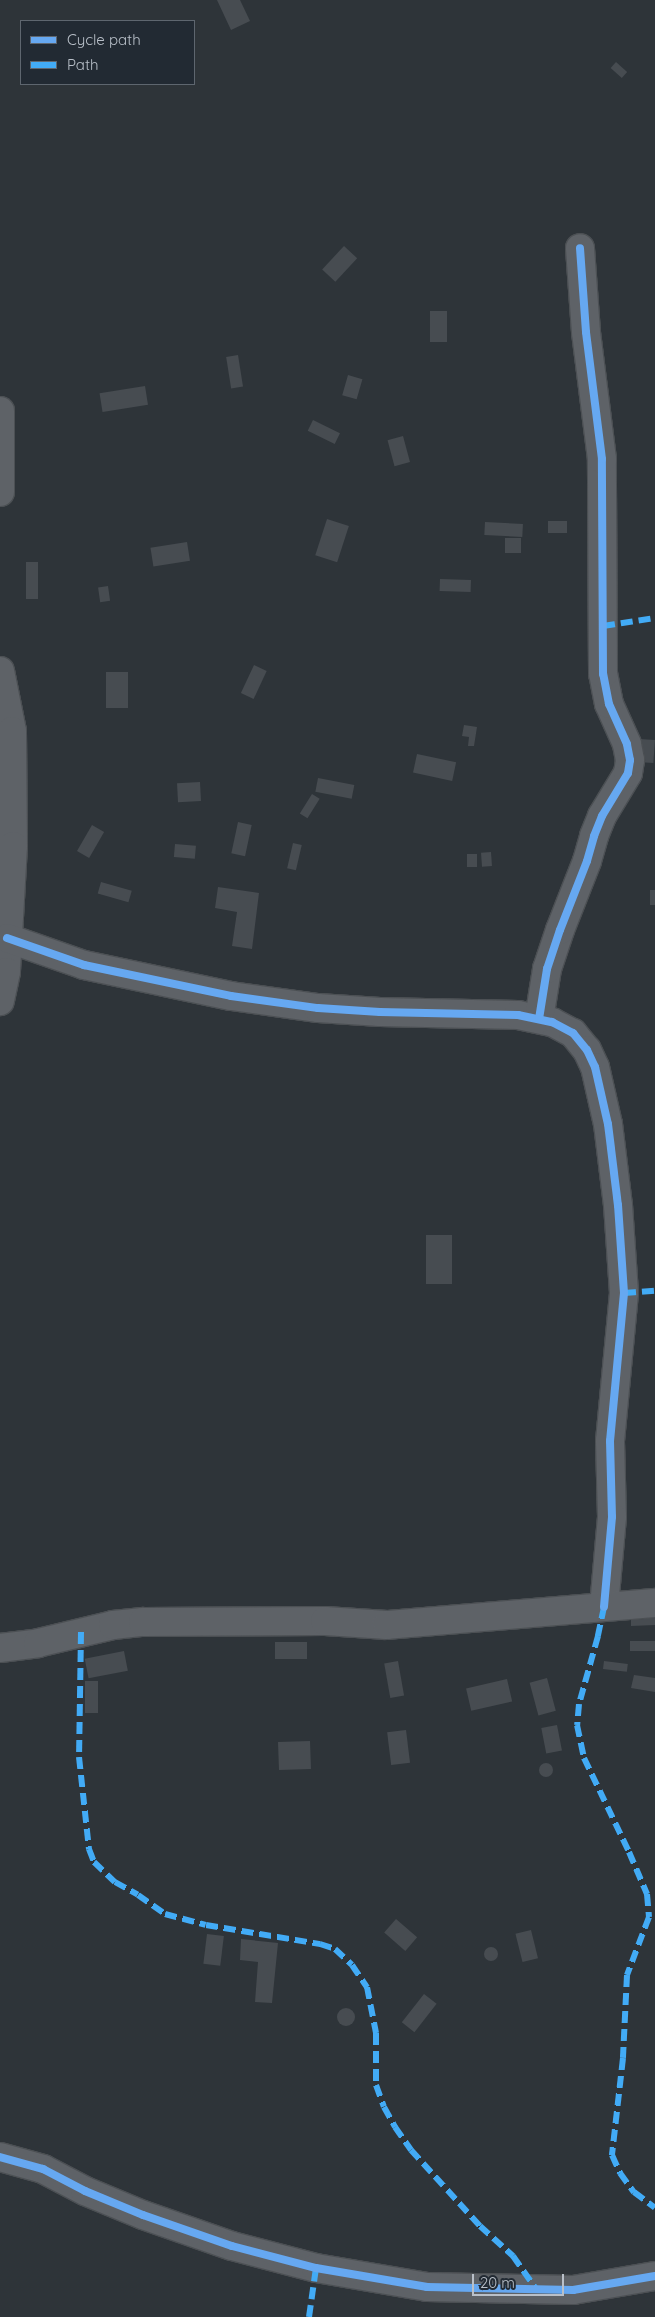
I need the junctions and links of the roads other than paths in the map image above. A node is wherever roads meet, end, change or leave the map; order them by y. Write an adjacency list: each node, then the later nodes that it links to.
1 (580, 248): 7 (street)
2 (0, 411): 3 (street)
3 (0, 492)
4 (0, 672): 5 (street)
5 (7, 938): 6 (street); 7 (street)
6 (0, 1001)
7 (539, 1019): 9 (street)
8 (655, 1603): 9 (street)
9 (604, 1607): 10 (street)
10 (0, 1648)
11 (0, 2157): 12 (street)
12 (655, 2276)

